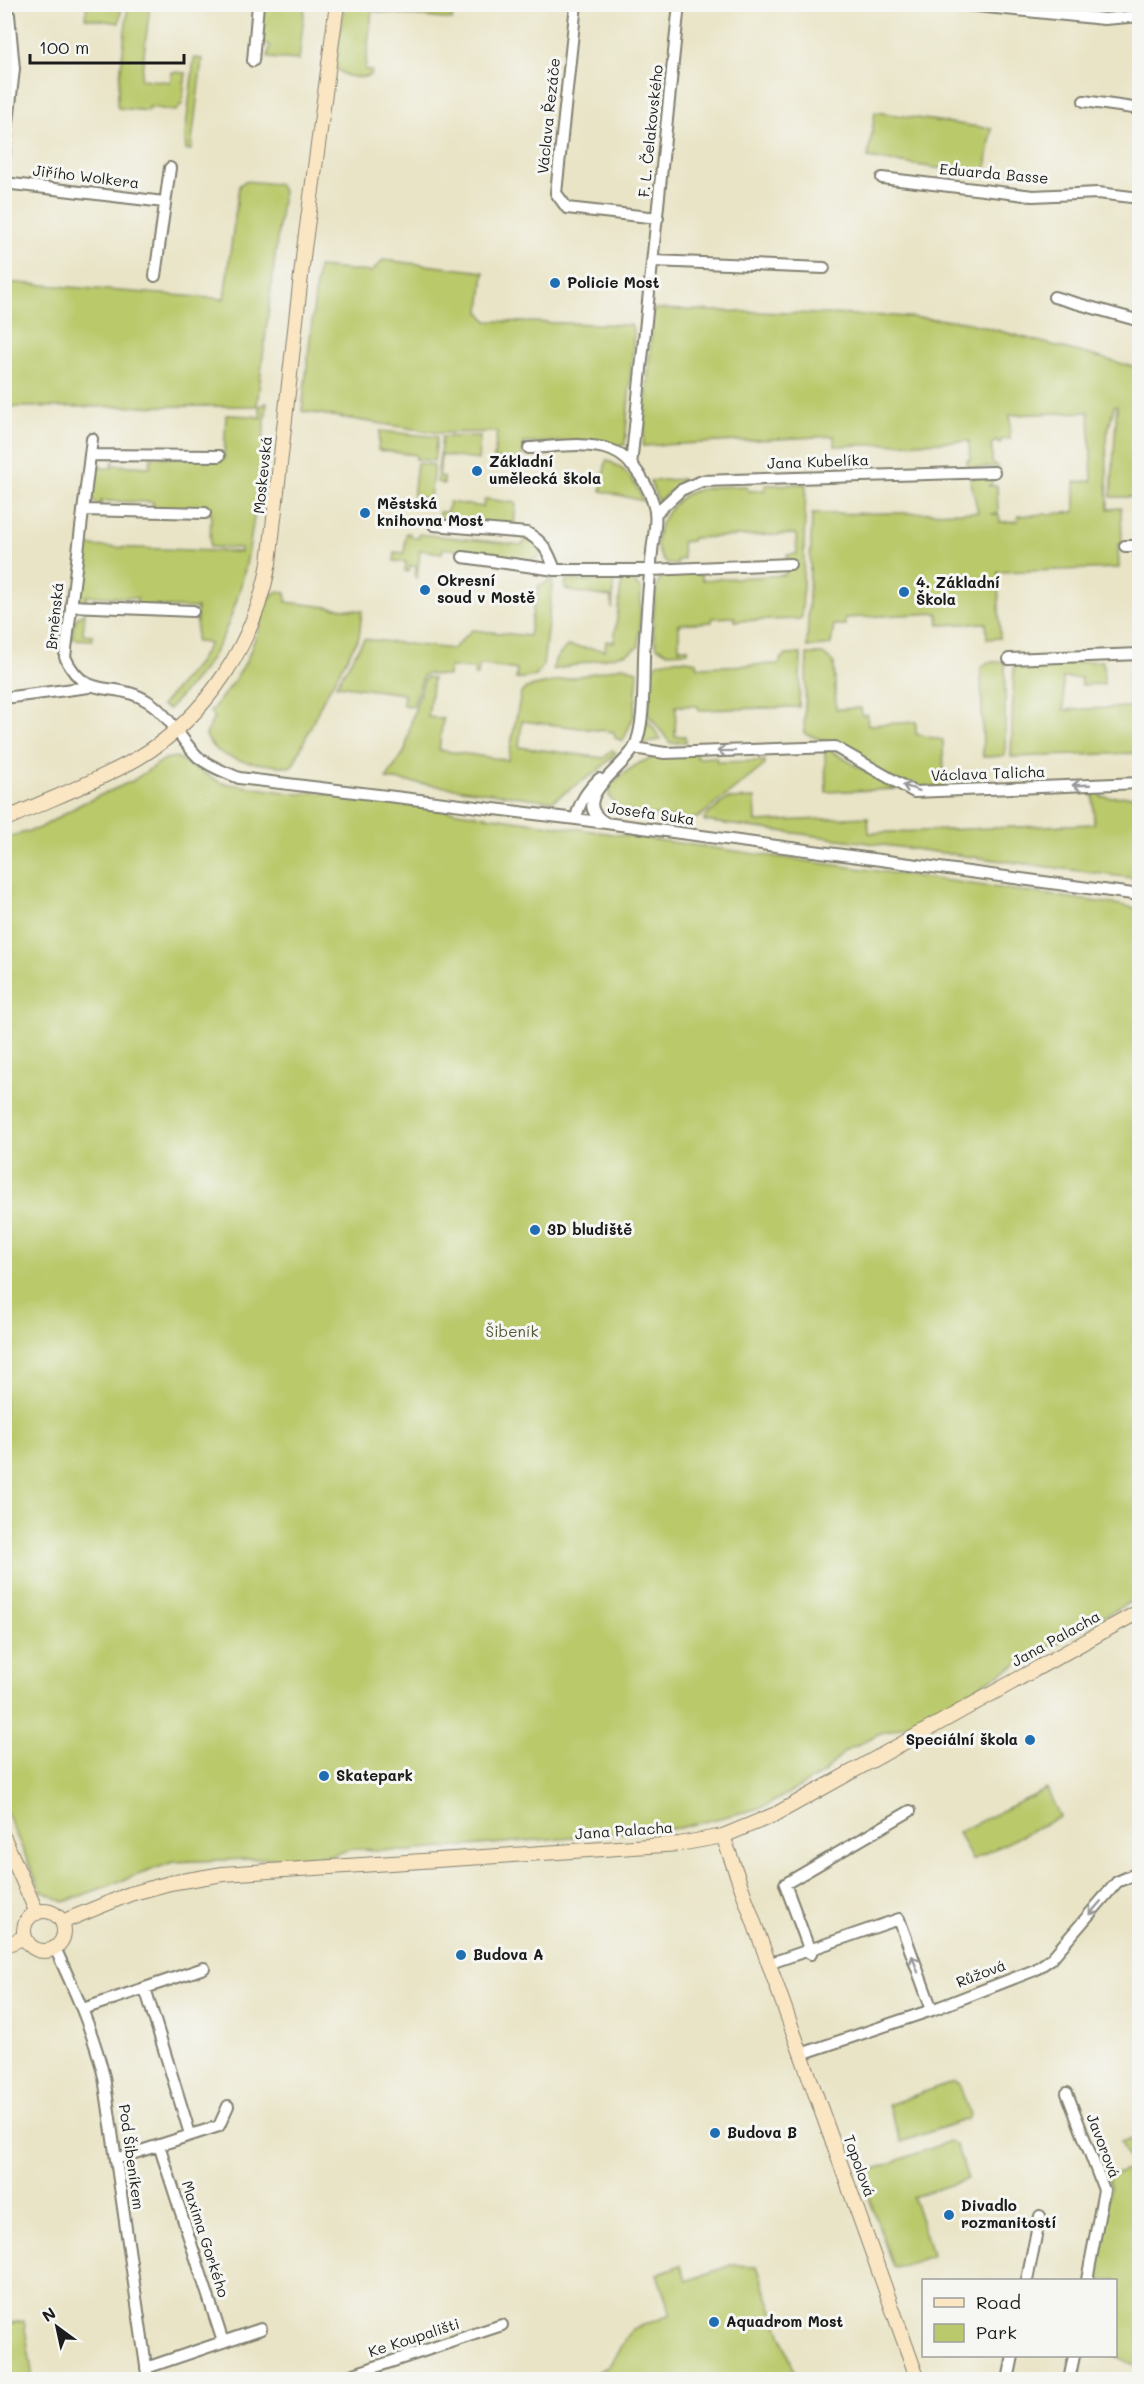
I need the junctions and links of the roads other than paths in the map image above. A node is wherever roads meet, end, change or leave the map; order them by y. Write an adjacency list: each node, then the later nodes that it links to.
1 (258, 4): 9 (street)
2 (337, 4): 46 (street, Moskevská)
3 (576, 4): 18 (street, Václava Řezáče)
4 (679, 4): 18 (street, F. L. Čelakovského)
5 (957, 4): 7 (street)
6 (10, 10): 8 (street); 12 (street)
7 (1140, 16)
8 (4, 31)
9 (253, 61)
10 (1084, 101): 11 (street)
11 (1140, 109)
12 (4, 158)
13 (170, 168): 17 (street)
14 (882, 178): 16 (street, Eduarda Basse)
15 (4, 183): 17 (street, Jiřího Wolkera)
16 (1140, 198)
17 (164, 202): 21 (street)
18 (658, 218): 19 (street, F. L. Čelakovského)
19 (653, 261): 20 (street); 28 (street, F. L. Čelakovského)
20 (824, 268)
21 (155, 276)
22 (1054, 297): 23 (street)
23 (1140, 321)
24 (92, 439): 26 (street, Brněnská)
25 (529, 448): 28 (street)
26 (90, 455): 27 (street); 30 (street, Brněnská)
27 (219, 456)
28 (631, 465): 32 (street)
29 (994, 472): 32 (street, Jana Kubelíka)
30 (83, 510): 31 (street); 40 (street, Brněnská)
31 (205, 513)
32 (655, 514): 39 (street)
33 (434, 525): 38 (street)
34 (1125, 546): 35 (street)
35 (1140, 546)
36 (463, 557): 38 (street)
37 (790, 564): 39 (street)
38 (555, 570): 39 (street)
39 (650, 570): 47 (street)
40 (71, 606): 41 (street); 44 (street, Brněnská)
41 (194, 611)
42 (1140, 654): 43 (street)
43 (1009, 659)
44 (89, 687): 45 (street); 46 (street)
45 (4, 698)
46 (175, 730): 49 (street, Josefa Suka); 50 (street, Moskevská)
47 (630, 751): 48 (street, Václava Talicha, one-way to 47); 49 (street); 51 (street)
48 (1140, 783)
49 (576, 819): 51 (street, Josefa Suka)
50 (4, 820)
51 (607, 824): 52 (street, Josefa Suka)
52 (1140, 895)
53 (1140, 1611): 55 (street, Jana Palacha)
54 (910, 1811): 63 (street)
55 (723, 1836): 59 (street, Jana Palacha); 64 (street, Topolová)
56 (4, 1838): 58 (street)
57 (1140, 1872): 68 (street, Růžová, one-way to 68)
58 (37, 1913): 59 (street); 60 (street)
59 (62, 1922): 62 (street)
60 (26, 1937): 61 (street); 62 (street)
61 (4, 1946)
62 (55, 1948): 67 (street, Pod Šibeníkem)
63 (810, 1952): 64 (street); 68 (street, one-way to 63)
64 (768, 1964): 69 (street, Topolová)
65 (204, 1968): 66 (street)
66 (145, 1988): 67 (street); 72 (street)
67 (83, 2009): 74 (street, Pod Šibeníkem)
68 (932, 2010): 69 (street, Růžová)
69 (801, 2054): 85 (street, Topolová)
70 (1067, 2093): 77 (street, Javorová)
71 (228, 2106): 72 (street)
72 (190, 2134): 73 (street)
73 (159, 2145): 74 (street); 80 (street, Maxima Gorkého)
74 (116, 2159): 83 (street, Pod Šibeníkem)
75 (1040, 2216): 76 (street)
76 (1027, 2279)
77 (1087, 2279)
78 (502, 2325): 84 (street, Ke Koupališti)
79 (261, 2330): 80 (street)
80 (224, 2342): 83 (street)
81 (1013, 2357): 86 (street)
82 (1074, 2357): 87 (street)
83 (147, 2374)
84 (336, 2379)
85 (918, 2379)
86 (1008, 2379)
87 (1070, 2379)

